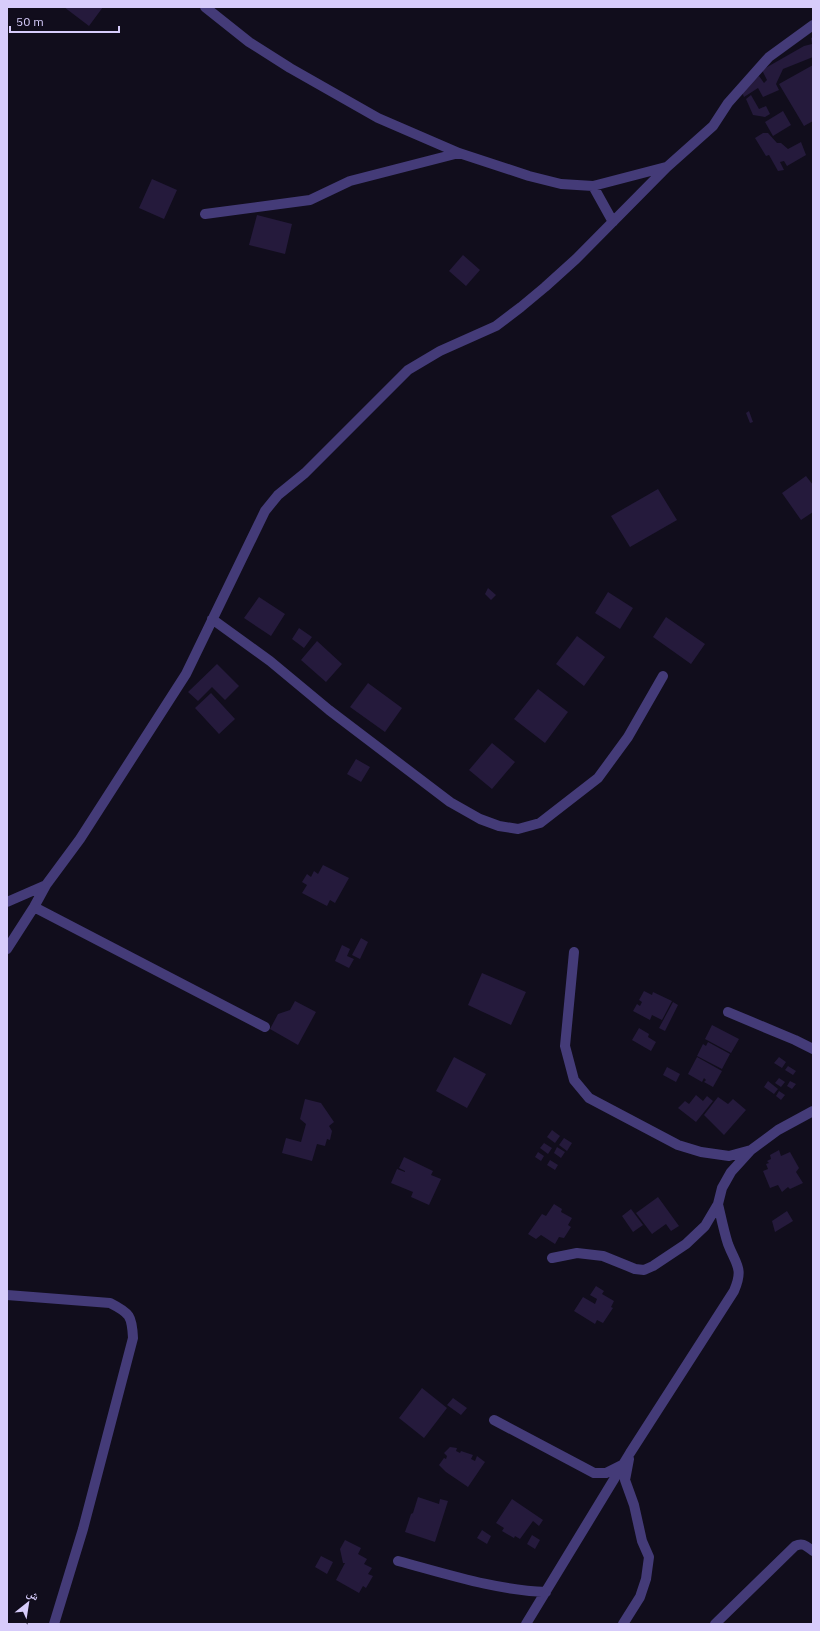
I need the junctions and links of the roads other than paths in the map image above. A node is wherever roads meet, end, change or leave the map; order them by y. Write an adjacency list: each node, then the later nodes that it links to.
1 (205, 7): 3 (street)
2 (813, 25): 4 (street)
3 (459, 153): 5 (street); 6 (street)
4 (667, 167): 5 (street); 7 (street)
5 (593, 186): 7 (street)
6 (205, 214)
7 (613, 222): 8 (street)
8 (212, 619): 9 (street); 10 (street)
9 (664, 676)
10 (46, 885): 11 (street); 12 (street)
11 (7, 902)
12 (34, 908): 13 (street); 16 (street)
13 (7, 948)
14 (574, 952): 19 (street)
15 (728, 1012): 17 (street)
16 (265, 1027)
17 (813, 1049)
18 (813, 1111): 19 (street)
19 (751, 1150): 20 (street)
20 (718, 1204): 21 (street); 24 (street)
21 (552, 1258)
22 (7, 1295): 29 (street)
23 (494, 1420): 25 (street)
24 (630, 1453): 25 (street); 31 (street)
25 (624, 1464): 28 (street)
26 (813, 1551): 32 (street)
27 (398, 1561): 28 (street)
28 (546, 1592): 30 (street)
29 (54, 1624)
30 (526, 1624)
31 (623, 1624)
32 (715, 1624)

